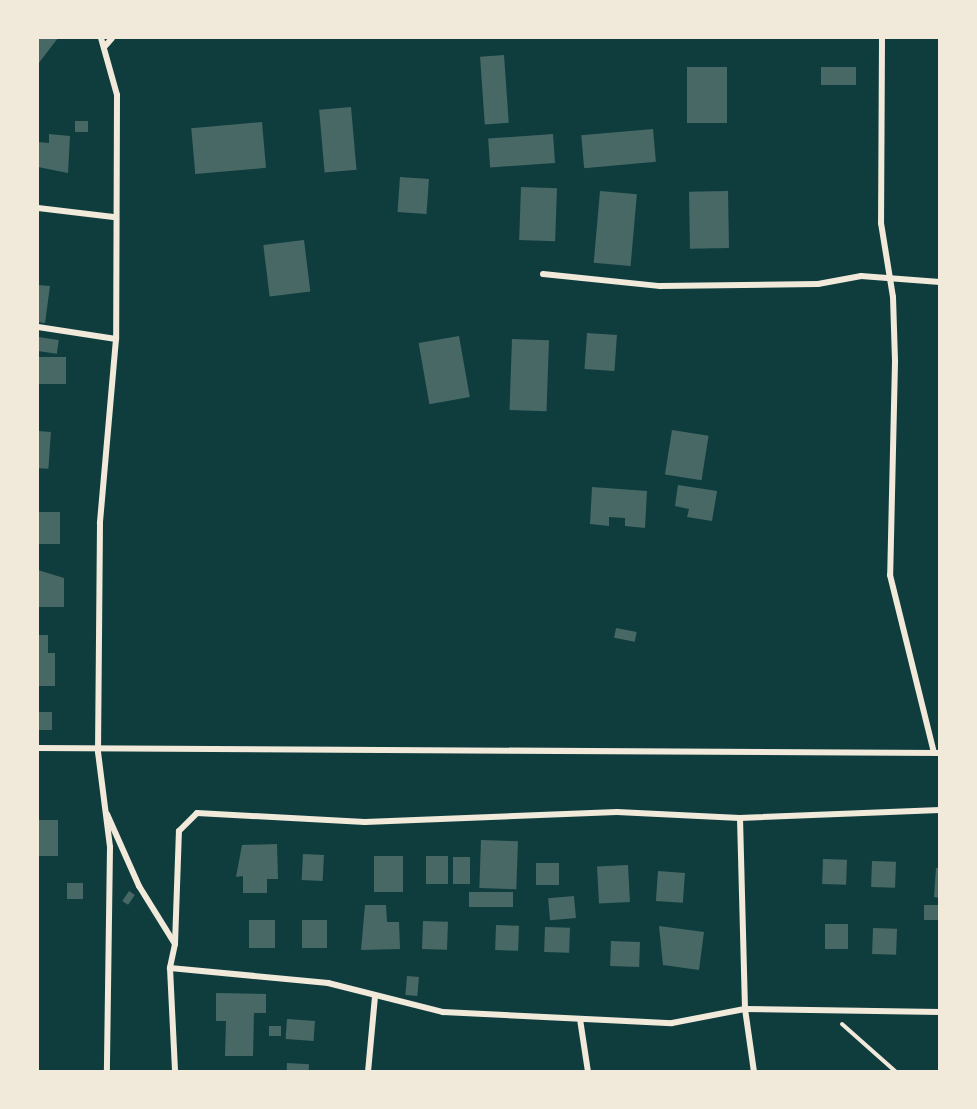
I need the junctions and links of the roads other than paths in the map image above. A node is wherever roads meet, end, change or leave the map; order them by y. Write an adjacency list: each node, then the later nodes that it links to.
1 (101, 38): 4 (street)
2 (112, 38): 4 (street)
3 (882, 38): 8 (street)
4 (106, 45): 6 (street)
5 (38, 208): 6 (street)
6 (113, 218): 11 (street)
7 (543, 274): 8 (street)
8 (890, 280): 9 (street); 14 (street)
9 (939, 282)
10 (38, 327): 11 (street)
11 (116, 339): 13 (street)
12 (38, 748): 13 (street)
13 (98, 752): 14 (street); 15 (street)
14 (937, 753)
15 (102, 803): 18 (street); 24 (street)
16 (939, 810): 17 (street)
17 (740, 818): 18 (street); 21 (street)
18 (175, 944): 19 (street)
19 (170, 968): 20 (street); 25 (street)
20 (375, 997): 23 (street); 26 (street)
21 (745, 1009): 22 (street); 23 (street); 28 (street)
22 (939, 1012)
23 (580, 1019): 27 (street)
24 (107, 1071)
25 (175, 1071)
26 (368, 1071)
27 (588, 1071)
28 (754, 1071)

